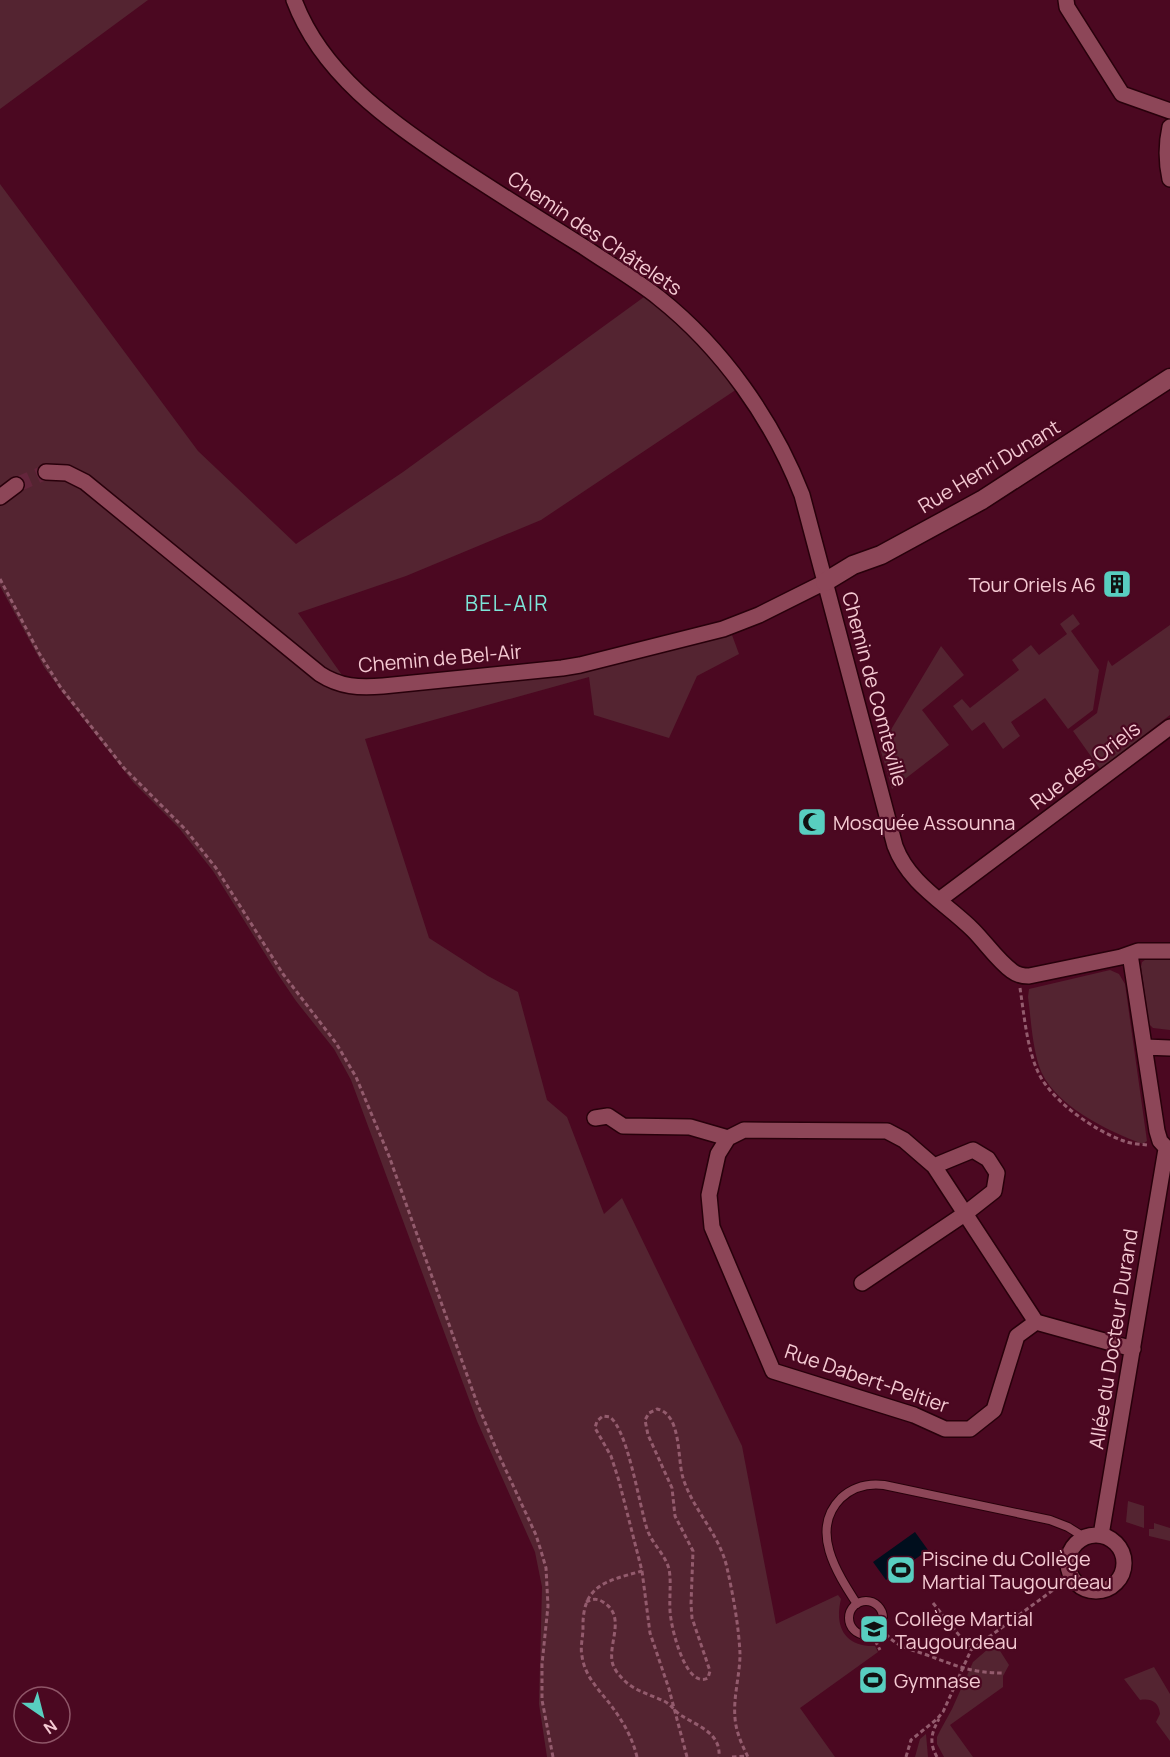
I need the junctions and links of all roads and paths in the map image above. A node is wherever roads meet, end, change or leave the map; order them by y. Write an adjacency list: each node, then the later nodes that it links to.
1 (294, 0): 11 (street, Chemin des Châtelets)
2 (1066, 0): 3 (street)
3 (1170, 111)
4 (1170, 127): 5 (street)
5 (1170, 179)
6 (1170, 378): 11 (street, Rue Henri Dunant)
7 (46, 472): 11 (street, Chemin de Bel-Air)
8 (16, 485): 9 (street)
9 (0, 497)
10 (0, 579): 42 (path)
11 (825, 582): 13 (street, Chemin de Comteville)
12 (1170, 727): 13 (street, Rue des Oriels)
13 (939, 900): 16 (street, Chemin de Comteville)
14 (1170, 951): 15 (street)
15 (1130, 954): 16 (street); 17 (street)
16 (1018, 975): 21 (path)
17 (1145, 1047): 18 (street); 21 (street)
18 (1170, 1048)
19 (596, 1118): 20 (street)
20 (728, 1138): 22 (street); 25 (street, Rue Dabert-Peltier)
21 (1168, 1150): 26 (street, Allée du Docteur Durand)
22 (934, 1166): 23 (street); 23 (street)
23 (966, 1214): 24 (street); 25 (street)
24 (862, 1282)
25 (1036, 1322): 26 (street)
26 (1134, 1349): 27 (street, Allée du Docteur Durand)
27 (1101, 1535): 28 (street); 30 (street)
28 (1084, 1537): 30 (street); 33 (lane)
29 (642, 1571): 31 (path); 40 (path); 47 (path)
30 (1071, 1577): 37 (path)
31 (586, 1602): 40 (path); 43 (path)
32 (933, 1603): 37 (path)
33 (857, 1604): 34 (lane); 35 (lane)
34 (881, 1628): 35 (lane); 38 (path)
35 (872, 1634): 36 (path)
36 (880, 1650)
37 (971, 1650): 38 (path)
38 (961, 1669): 39 (path); 41 (path)
39 (1004, 1673)
40 (674, 1709): 44 (path); 45 (path)
41 (943, 1712): 48 (path); 49 (path)
42 (553, 1757)
43 (637, 1757)
44 (687, 1757)
45 (719, 1757)
46 (732, 1757): 47 (path)
47 (748, 1757)
48 (906, 1757)
49 (937, 1757)

